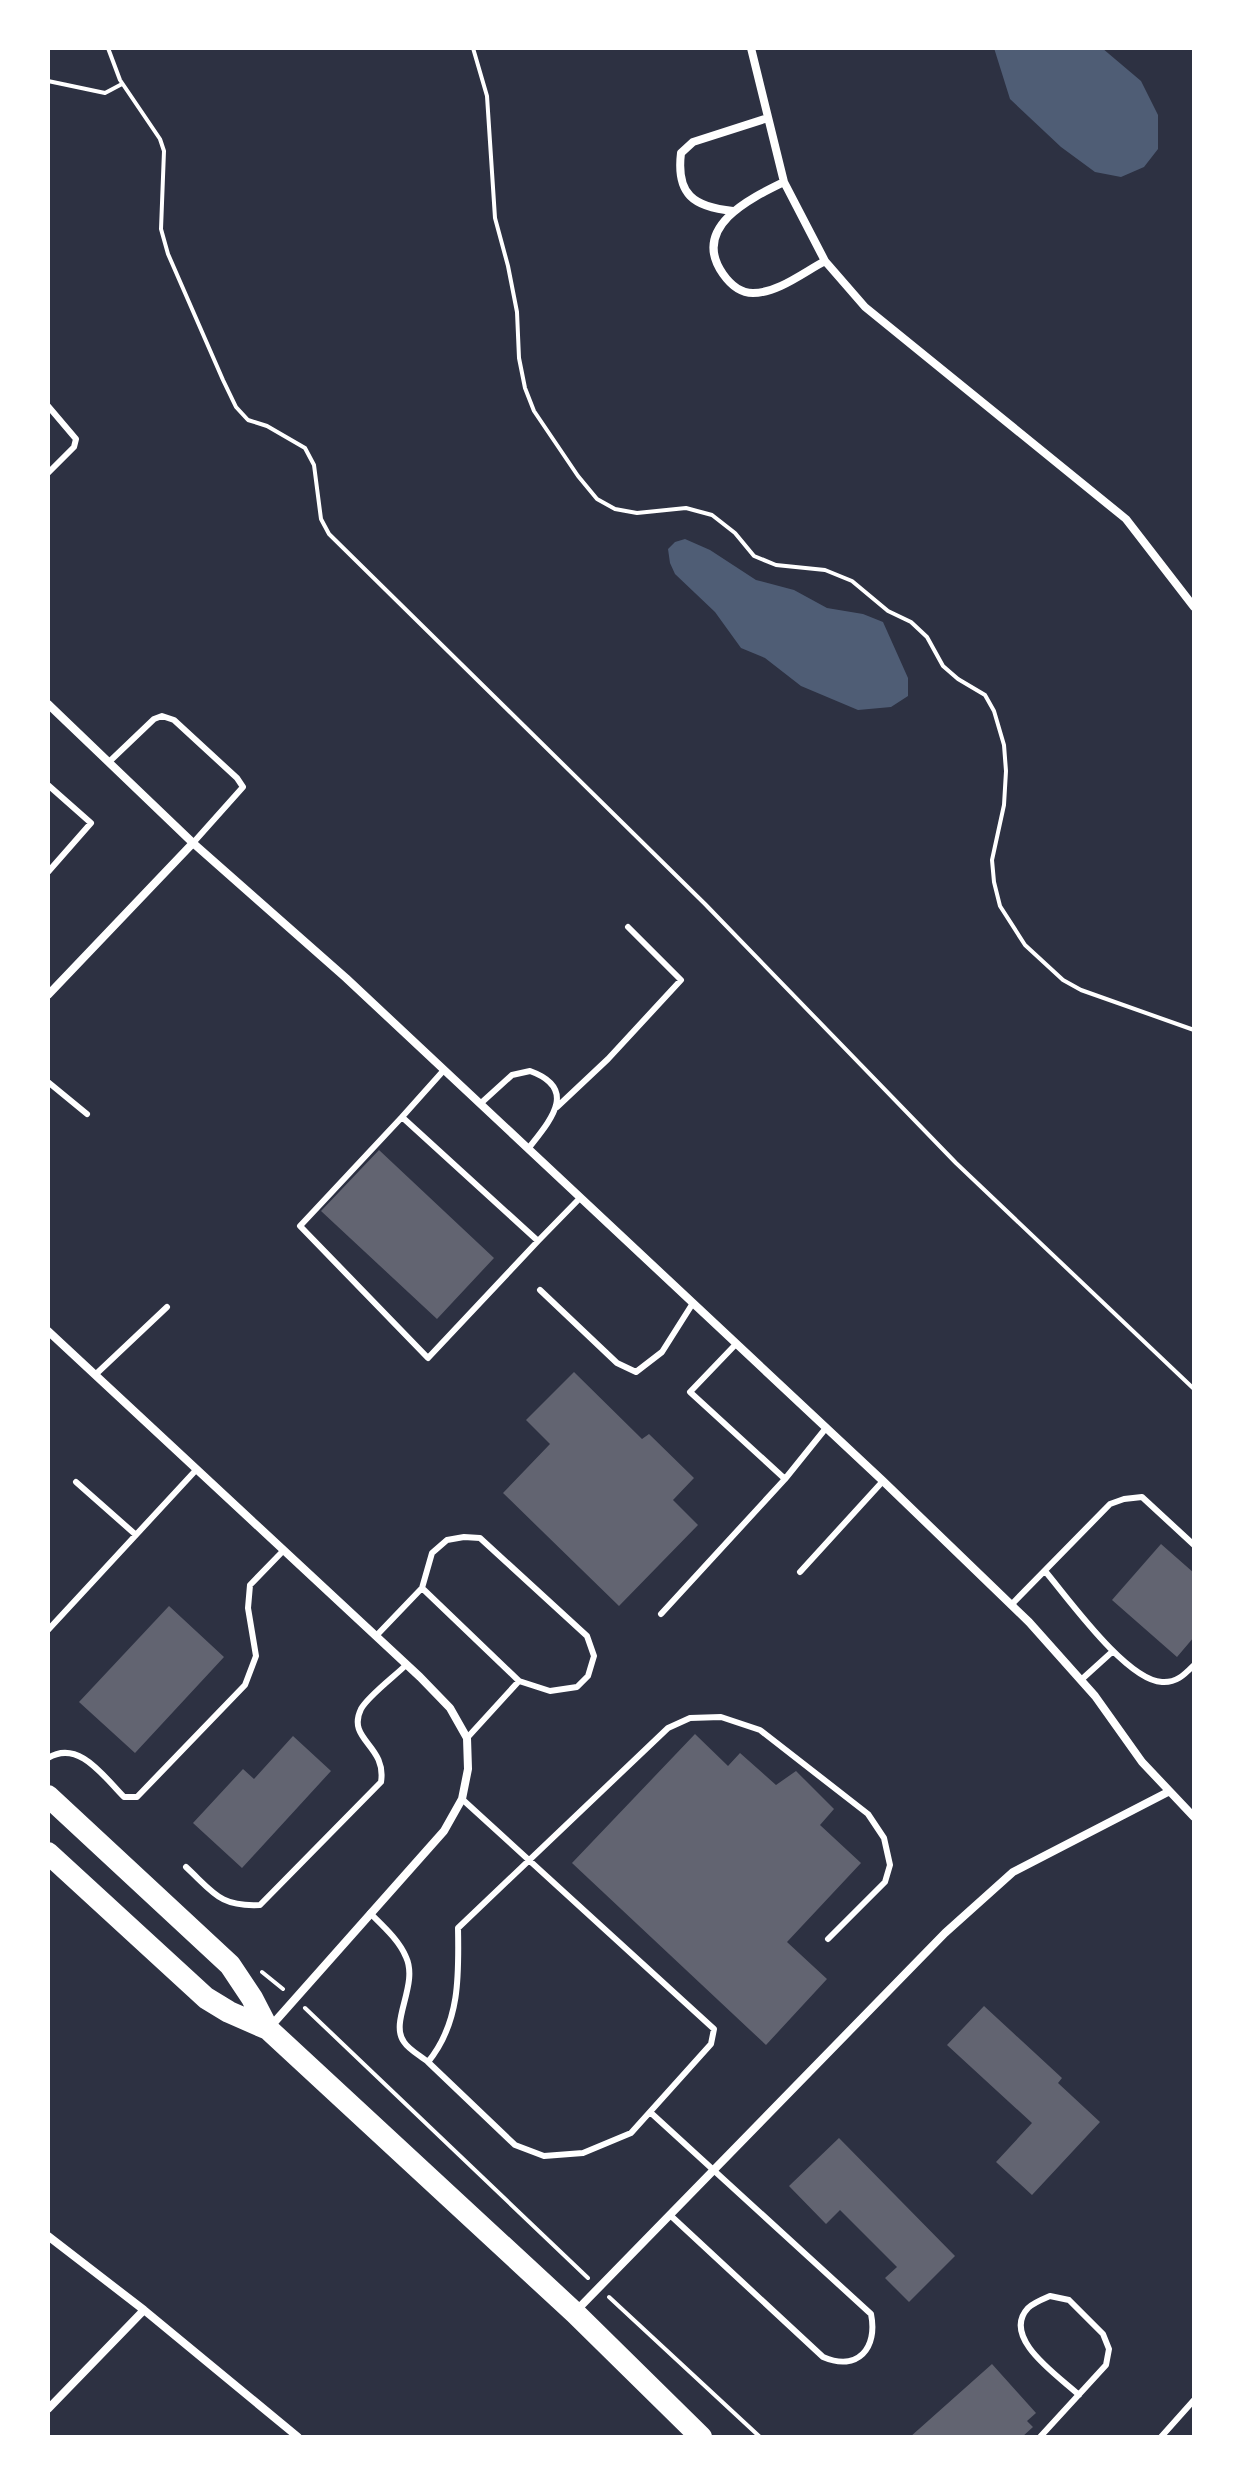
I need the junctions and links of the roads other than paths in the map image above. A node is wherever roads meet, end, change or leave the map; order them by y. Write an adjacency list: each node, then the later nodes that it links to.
1 (751, 48): 2 (street)
2 (768, 118): 3 (street); 4 (street)
3 (784, 182): 4 (street); 5 (street)
4 (733, 211): 5 (street)
5 (825, 261): 8 (street)
6 (48, 406): 7 (lane)
7 (48, 473)
8 (1194, 607)
9 (48, 704): 10 (street)
10 (109, 762): 12 (street); 12 (lane)
11 (48, 785): 13 (lane)
12 (193, 843): 15 (street); 16 (street)
13 (48, 872)
14 (628, 927): 19 (lane)
15 (48, 995)
16 (444, 1070): 18 (street); 21 (lane)
17 (48, 1082): 20 (lane)
18 (480, 1104): 19 (lane); 22 (street)
19 (557, 1107): 22 (lane)
20 (87, 1114)
21 (402, 1117): 24 (lane); 24 (lane)
22 (528, 1149): 23 (street)
23 (580, 1198): 24 (lane); 26 (street)
24 (538, 1241)
25 (540, 1290): 26 (lane)
26 (693, 1303): 29 (street)
27 (167, 1307): 30 (lane)
28 (48, 1331): 30 (street)
29 (736, 1344): 31 (street); 33 (lane)
30 (95, 1375): 32 (street)
31 (826, 1428): 33 (lane); 34 (street)
32 (196, 1470): 36 (lane); 38 (street)
33 (785, 1479): 43 (lane)
34 (883, 1481): 40 (lane); 42 (street)
35 (76, 1482): 36 (lane)
36 (136, 1535): 44 (lane)
37 (1194, 1545): 39 (lane)
38 (283, 1551): 45 (street); 52 (lane)
39 (1045, 1571): 42 (lane); 46 (lane)
40 (800, 1572)
41 (422, 1588): 45 (lane); 50 (lane); 50 (lane)
42 (1011, 1605): 49 (street)
43 (661, 1614)
44 (48, 1630)
45 (376, 1636): 47 (street)
46 (1113, 1651): 48 (lane); 49 (lane)
47 (406, 1665): 51 (street); 59 (lane)
48 (1194, 1665)
49 (1081, 1680): 53 (street)
50 (519, 1681): 51 (lane)
51 (467, 1738): 55 (street)
52 (48, 1758)
53 (1168, 1792): 56 (street); 65 (street)
54 (48, 1796): 62 (highway)
55 (462, 1799): 58 (lane); 60 (street)
56 (1194, 1817)
57 (48, 1853): 62 (highway)
58 (529, 1859): 61 (lane); 63 (lane); 64 (lane)
59 (186, 1867)
60 (370, 1913): 62 (street); 63 (lane)
61 (828, 1939)
62 (268, 2029): 69 (highway)
63 (428, 2062): 64 (lane)
64 (650, 2112): 65 (lane)
65 (714, 2171): 66 (street); 66 (lane)
66 (670, 2215): 69 (street)
67 (48, 2236): 68 (street)
68 (144, 2310): 72 (street); 73 (street)
69 (575, 2313): 74 (highway)
70 (1079, 2395): 70 (lane); 75 (lane)
71 (1194, 2400): 76 (lane)
72 (48, 2409)
73 (298, 2437)
74 (701, 2437)
75 (1040, 2437)
76 (1161, 2437)

